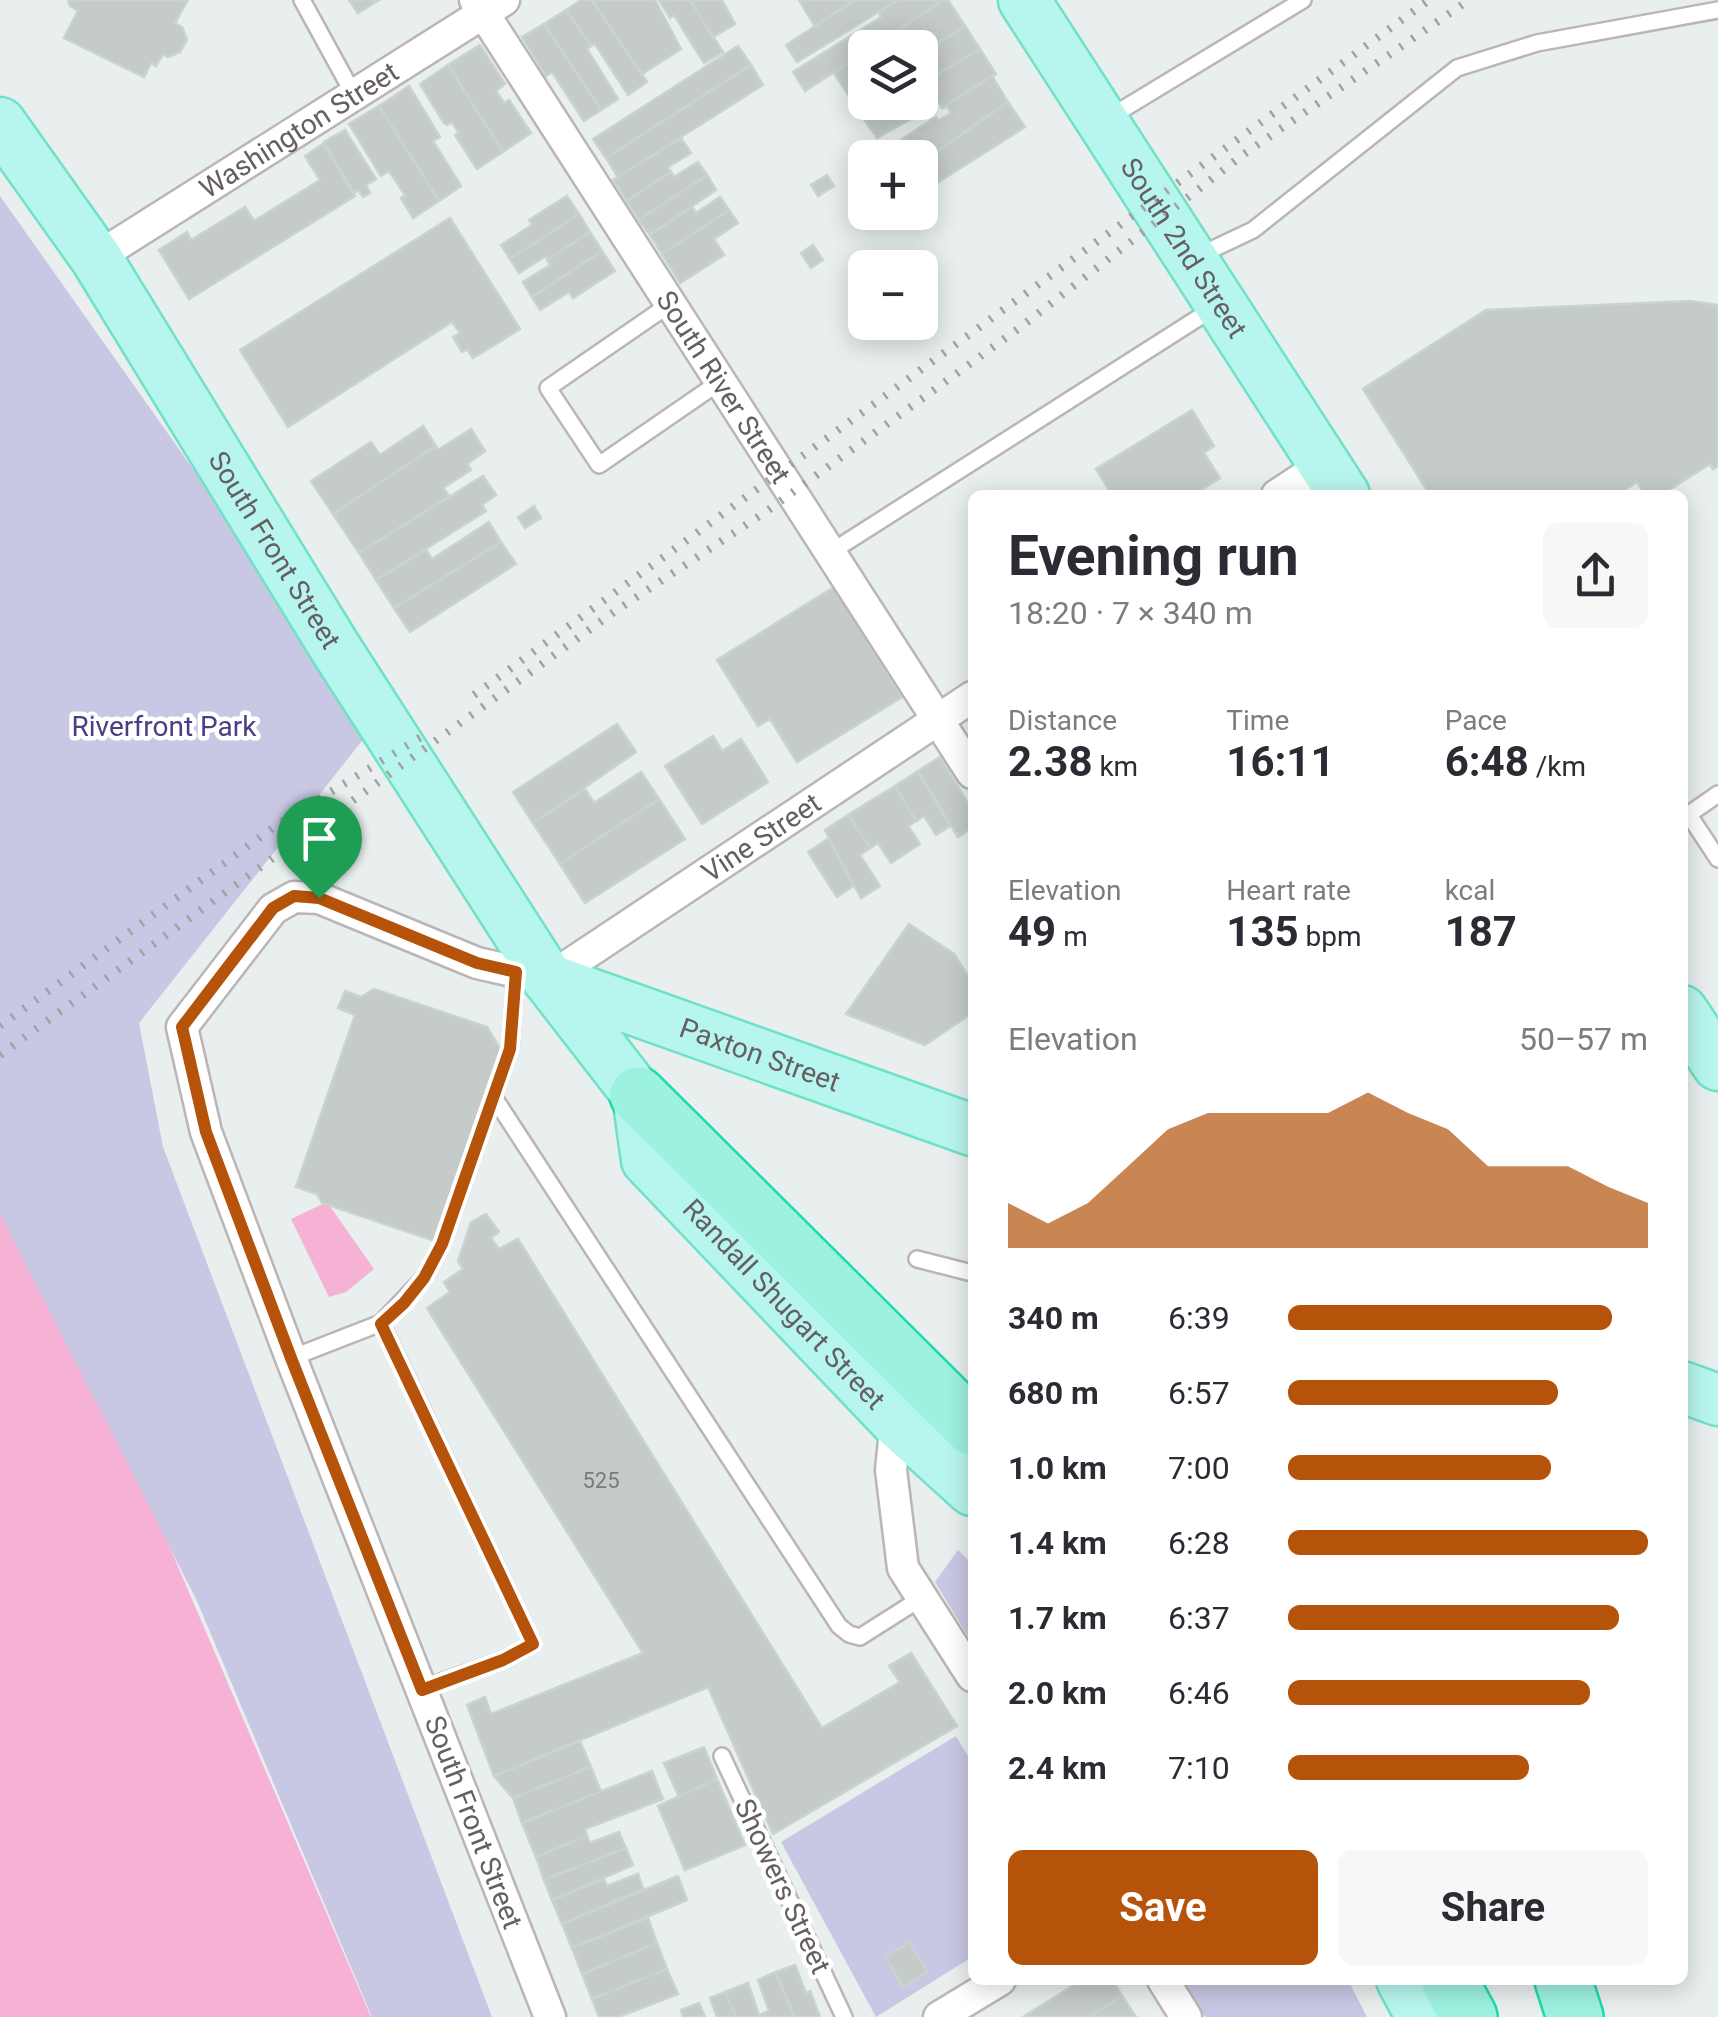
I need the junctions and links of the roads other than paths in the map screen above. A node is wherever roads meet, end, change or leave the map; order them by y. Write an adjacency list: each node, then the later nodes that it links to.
1 (302, 0): 6 (lane)
2 (1024, 0): 7 (main road, South 2nd Street)
3 (1303, 0): 7 (lane)
4 (488, 4): 6 (street, Washington Street); 11 (street, South River Street)
5 (1718, 10): 10 (lane)
6 (354, 95): 9 (street, Washington Street)
7 (1102, 122): 10 (main road, South 2nd Street)
8 (0, 123): 9 (main road, South Front Street)
9 (96, 258): 24 (main road, South Front Street)
10 (1191, 260): 12 (main road, South 2nd Street)
11 (670, 304): 13 (street, South River Street); 13 (lane)
12 (1220, 304): 14 (main road, South 2nd Street); 16 (lane)
13 (721, 382): 16 (street, South River Street)
14 (1334, 480): 15 (street)
15 (1296, 490)
16 (831, 552): 18 (street, South River Street)
17 (968, 700): 18 (street, Vine Street)
18 (939, 719): 19 (street, South River Street); 24 (street, Vine Street)
19 (968, 766)
20 (1718, 794): 21 (lane)
21 (1688, 816)
22 (1688, 820): 23 (lane)
23 (1718, 859)
24 (532, 975): 27 (main road, South Front Street); 28 (lane); 29 (main road, Paxton Street); 33 (street, South Front Street)
25 (1688, 1020): 26 (main road)
26 (1718, 1065)
27 (638, 1095): 36 (main road, Randall Shugart Street); 37 (highway)
28 (495, 1100): 32 (lane); 39 (lane)
29 (968, 1129)
30 (916, 1258): 31 (lane)
31 (968, 1272)
32 (381, 1324): 33 (lane); 41 (lane)
33 (291, 1358): 41 (street, South Front Street)
34 (1688, 1389): 35 (main road)
35 (1718, 1400)
36 (896, 1421): 38 (main road, Randall Shugart Street); 39 (street)
37 (968, 1423)
38 (968, 1486)
39 (922, 1597): 40 (street)
40 (968, 1670)
41 (422, 1690): 48 (street, South Front Street)
42 (722, 1756): 49 (lane, Showers Street)
43 (992, 1985): 50 (street)
44 (1166, 1985): 51 (street)
45 (1405, 1985): 52 (main road)
46 (1452, 1985): 53 (highway)
47 (1564, 1985): 54 (highway)
48 (550, 2017)
49 (844, 2017)
50 (939, 2017)
51 (1186, 2017)
52 (1422, 2017)
53 (1469, 2017)
54 (1574, 2017)

